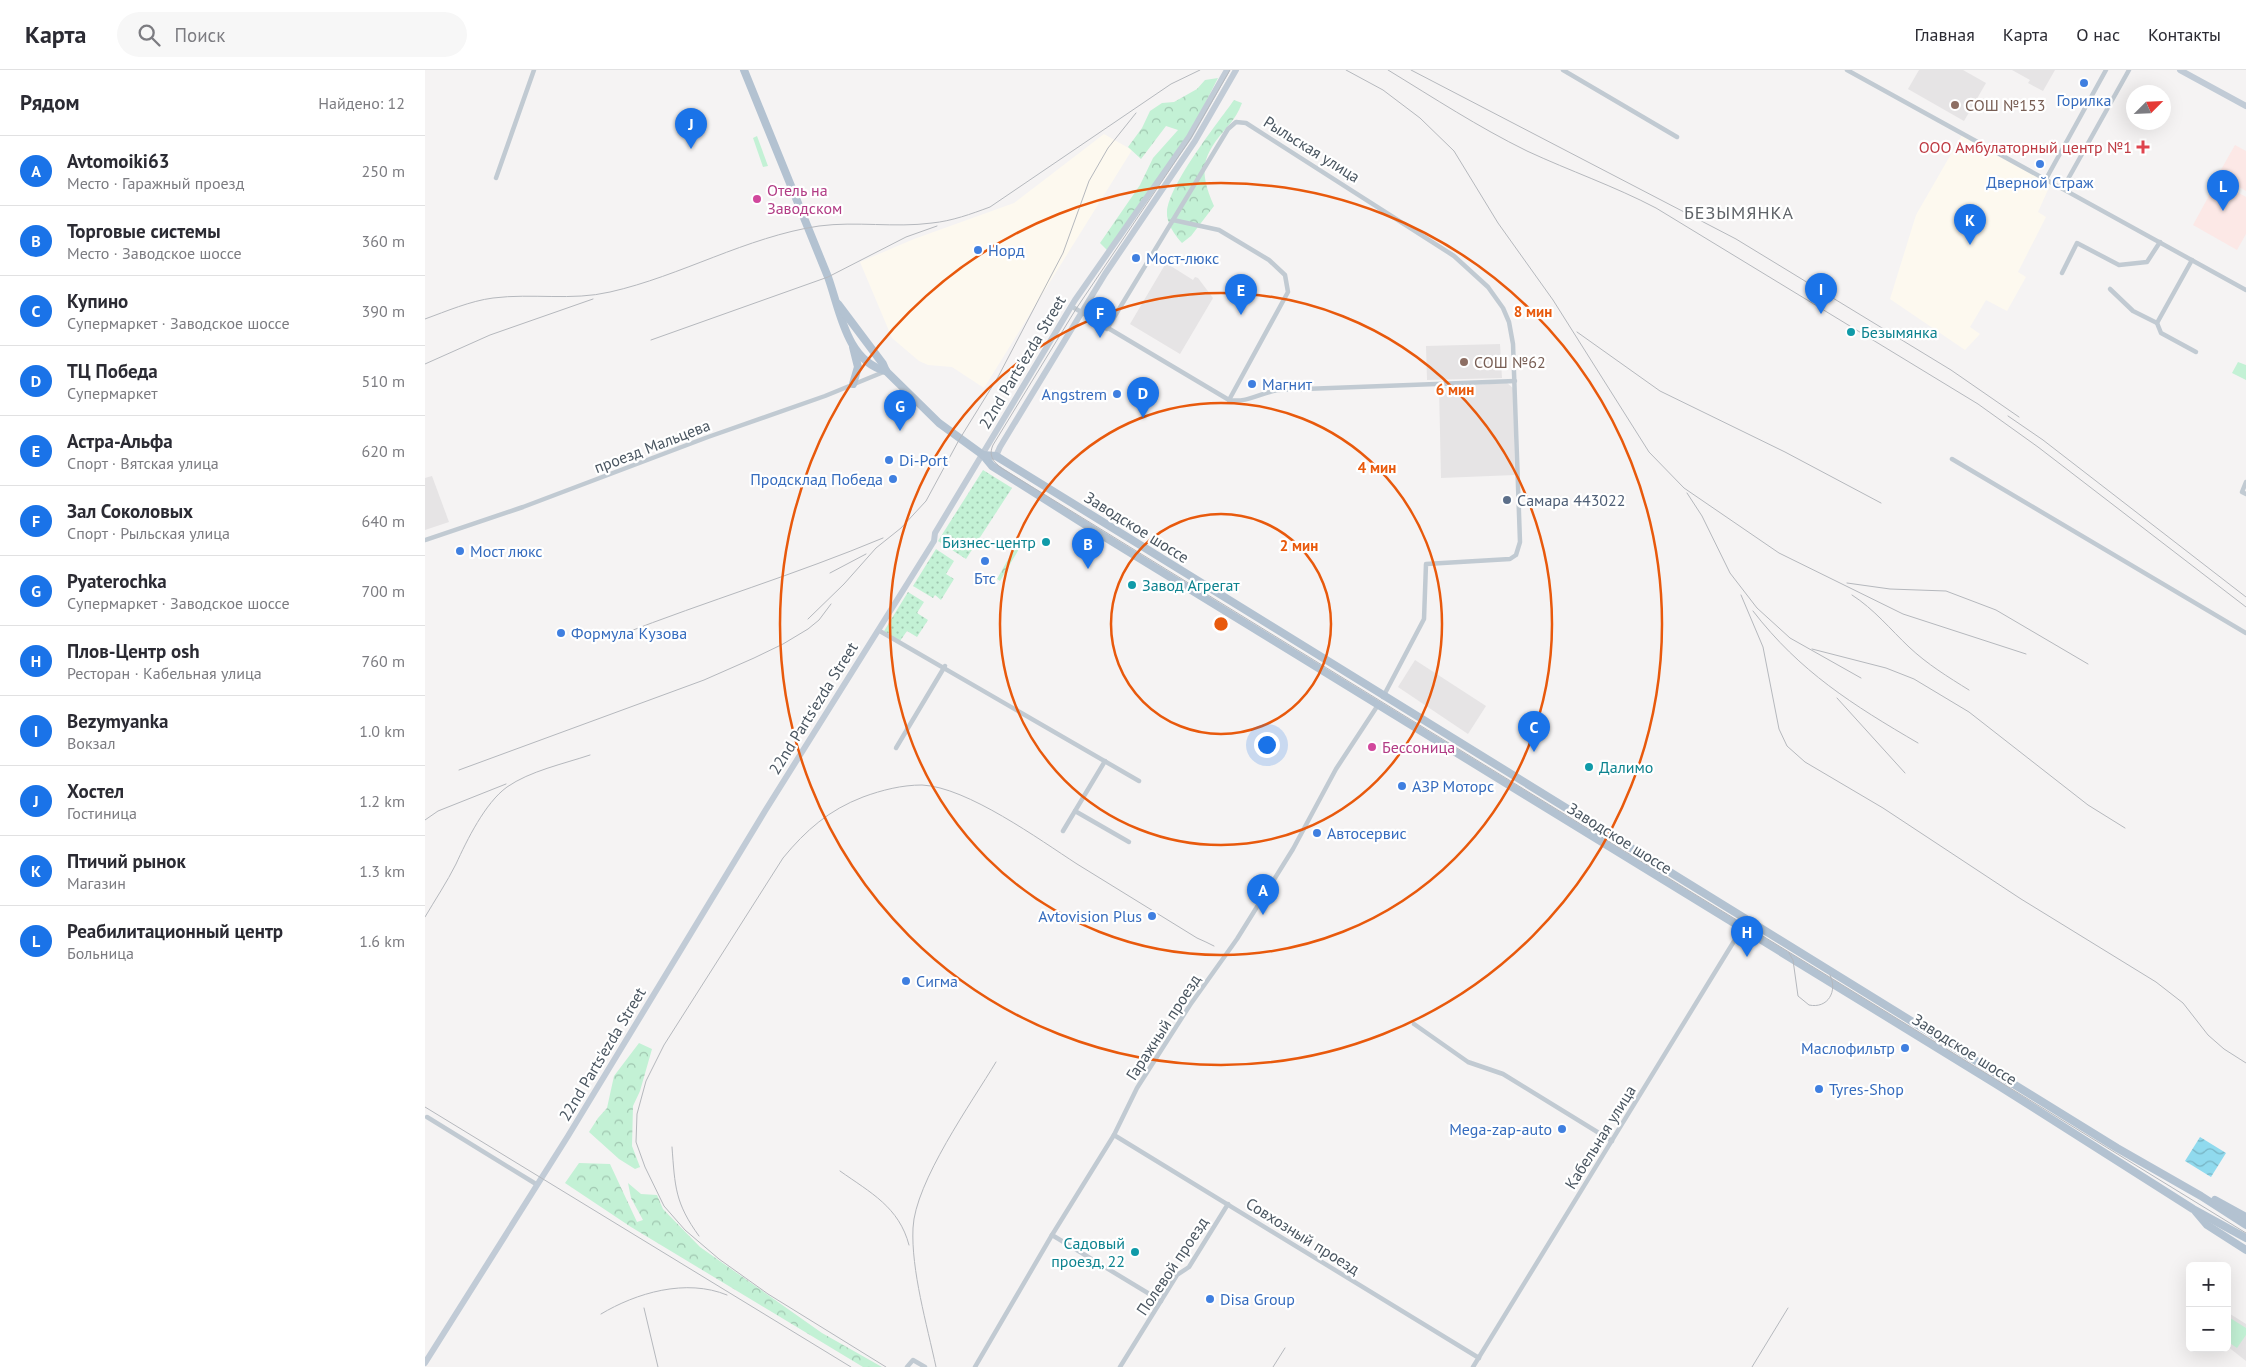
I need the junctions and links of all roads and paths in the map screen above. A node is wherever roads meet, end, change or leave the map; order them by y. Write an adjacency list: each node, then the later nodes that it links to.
1 (534, 70): 13 (street)
2 (744, 70): 22 (main road, Заводское шоссе)
3 (1227, 70): 12 (street, 22nd Parts'ezda Street)
4 (1236, 70): 12 (street, 22nd Parts'ezda Street)
5 (1563, 70): 11 (street)
6 (1847, 70): 14 (street)
7 (2106, 70): 14 (street)
8 (2129, 70): 15 (street)
9 (2180, 70): 10 (street)
10 (2246, 106)
11 (1677, 137)
12 (1192, 139): 23 (street, 22nd Parts'ezda Street); 24 (street, 22nd Parts'ezda Street)
13 (496, 178)
14 (2047, 179): 15 (street)
15 (2063, 188): 17 (street)
16 (1173, 220): 26 (street, Рыльская улица); 30 (street, Рыльская улица); 32 (street)
17 (2160, 242): 18 (street); 19 (street)
18 (2192, 260): 21 (street); 25 (street)
19 (2062, 273)
20 (2110, 289): 25 (street)
21 (2246, 290)
22 (838, 304): 27 (main road, Заводское шоссе); 29 (main road, Заводское шоссе)
23 (1071, 306): 24 (street); 33 (street, 22nd Parts'ezda Street)
24 (1083, 314): 26 (street); 34 (street, 22nd Parts'ezda Street)
25 (2157, 323): 28 (street)
26 (1107, 329): 32 (street)
27 (853, 347): 29 (main road, Заводское шоссе); 31 (main road)
28 (2196, 352)
29 (886, 371): 31 (street, проезд Мальцева); 33 (main road, Заводское шоссе)
30 (1515, 381): 32 (street); 44 (street, Рыльская улица)
31 (853, 384): 38 (street, проезд Мальцева)
32 (1229, 400)
33 (983, 456): 34 (main road); 40 (main road, Заводское шоссе); 41 (street, 22nd Parts'ezda Street)
34 (996, 456): 39 (main road, Заводское шоссе)
35 (1952, 459): 42 (street)
36 (2246, 482): 37 (street)
37 (2244, 493)
38 (425, 540)
39 (1183, 572): 40 (street); 44 (main road, Заводское шоссе)
40 (1178, 581): 45 (main road, Заводское шоссе)
41 (878, 630): 43 (street); 62 (street, 22nd Parts'ezda Street)
42 (2246, 634)
43 (945, 666): 46 (street); 47 (street)
44 (1383, 697): 45 (street); 52 (main road, Заводское шоссе)
45 (1378, 705): 53 (main road, Заводское шоссе); 58 (street, Гаражный проезд)
46 (896, 748)
47 (1105, 760): 48 (street); 49 (street)
48 (1139, 780)
49 (1075, 811): 50 (street); 51 (street)
50 (1063, 831)
51 (1129, 842)
52 (1747, 920): 53 (street, Кабельная улица); 54 (main road, Заводское шоссе)
53 (1743, 929): 55 (main road, Заводское шоссе); 59 (street, Кабельная улица)
54 (1883, 1004): 55 (street); 60 (main road, Заводское шоссе)
55 (1879, 1013): 61 (main road, Заводское шоссе)
56 (1414, 1024): 59 (street)
57 (427, 1117): 62 (street)
58 (1114, 1135): 64 (street, Совхозный проезд); 68 (street, Гаражный проезд)
59 (1612, 1141): 72 (street, Кабельная улица)
60 (2117, 1148): 61 (street); 63 (main road, Заводское шоссе)
61 (2112, 1157): 65 (main road, Заводское шоссе)
62 (536, 1184): 73 (street, 22nd Parts'ezda Street)
63 (2201, 1196): 66 (main road); 67 (main road, Заводское шоссе)
64 (1228, 1204): 71 (street, Полевой проезд); 72 (street, Совхозный проезд)
65 (2193, 1209): 69 (main road, Заводское шоссе); 70 (main road)
66 (2246, 1217)
67 (2246, 1225)
68 (1052, 1235): 71 (street); 76 (street, Гаражный проезд)
69 (2246, 1238)
70 (2246, 1250)
71 (1161, 1301): 77 (street, Полевой проезд)
72 (1479, 1358): 78 (street, Кабельная улица)
73 (425, 1363)
74 (907, 1367): 75 (street)
75 (925, 1367)
76 (975, 1367)
77 (1121, 1367)
78 (1473, 1367)

